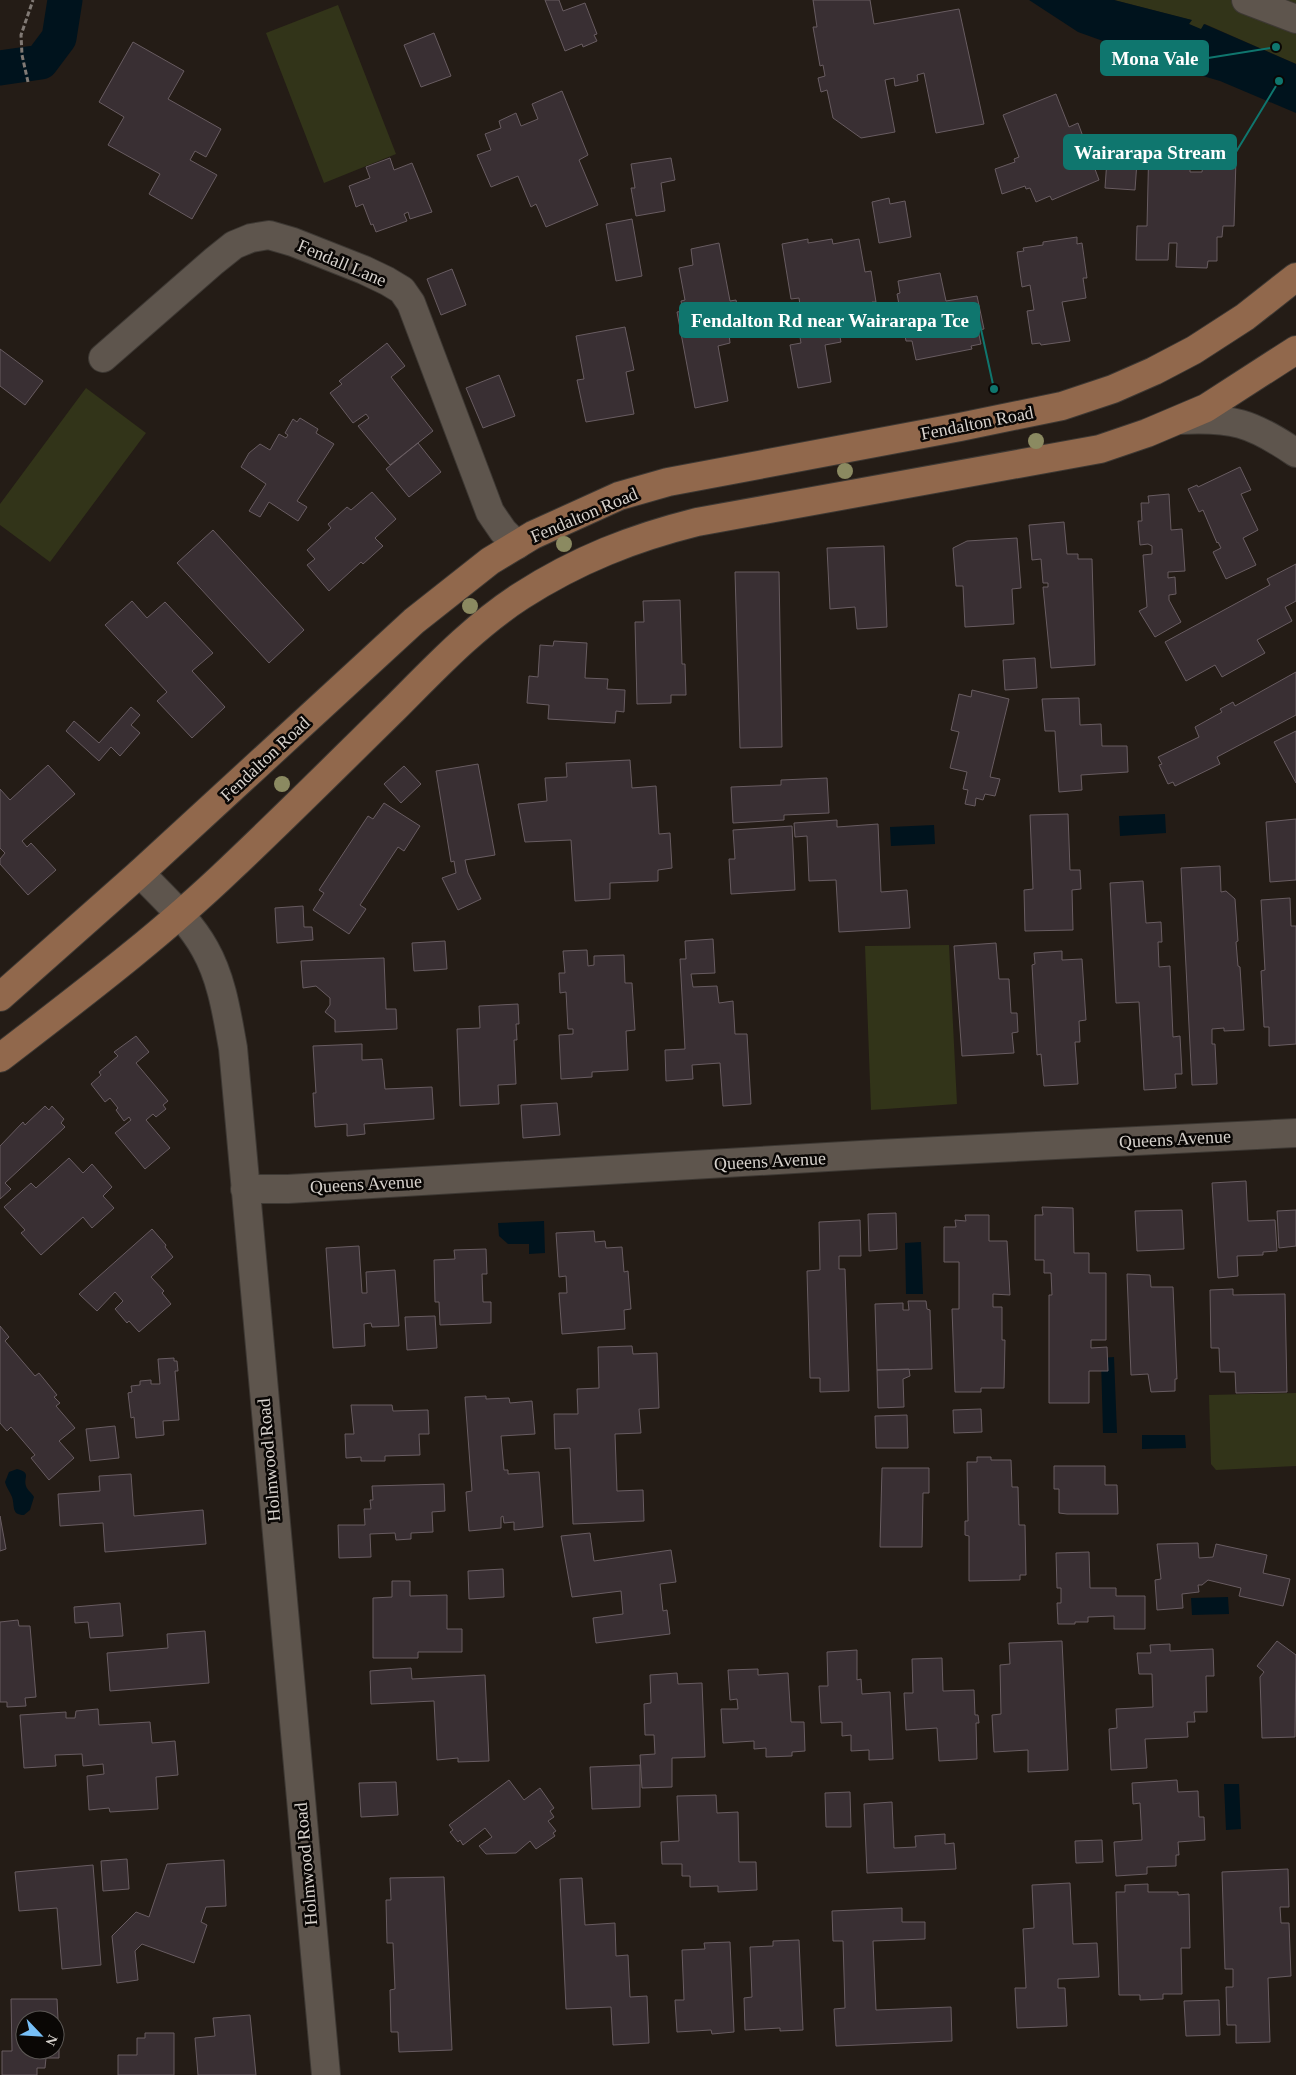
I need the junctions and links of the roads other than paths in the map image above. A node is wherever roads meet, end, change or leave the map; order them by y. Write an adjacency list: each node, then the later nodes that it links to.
1 (1246, 0): 2 (street)
2 (1296, 19)
3 (1296, 277): 8 (main road, Fendalton Road)
4 (1296, 350): 6 (main road)
5 (103, 358): 8 (street, Fendall Lane)
6 (1179, 420): 7 (street); 10 (main road)
7 (1296, 453)
8 (517, 545): 9 (main road, Fendalton Road)
9 (140, 873): 10 (street, Holmwood Road); 11 (main road, Fendalton Road)
10 (180, 914): 12 (main road); 14 (street, Holmwood Road)
11 (0, 997)
12 (0, 1058)
13 (1296, 1133): 14 (street, Queens Avenue)
14 (245, 1189): 15 (street, Holmwood Road)
15 (326, 2075)

